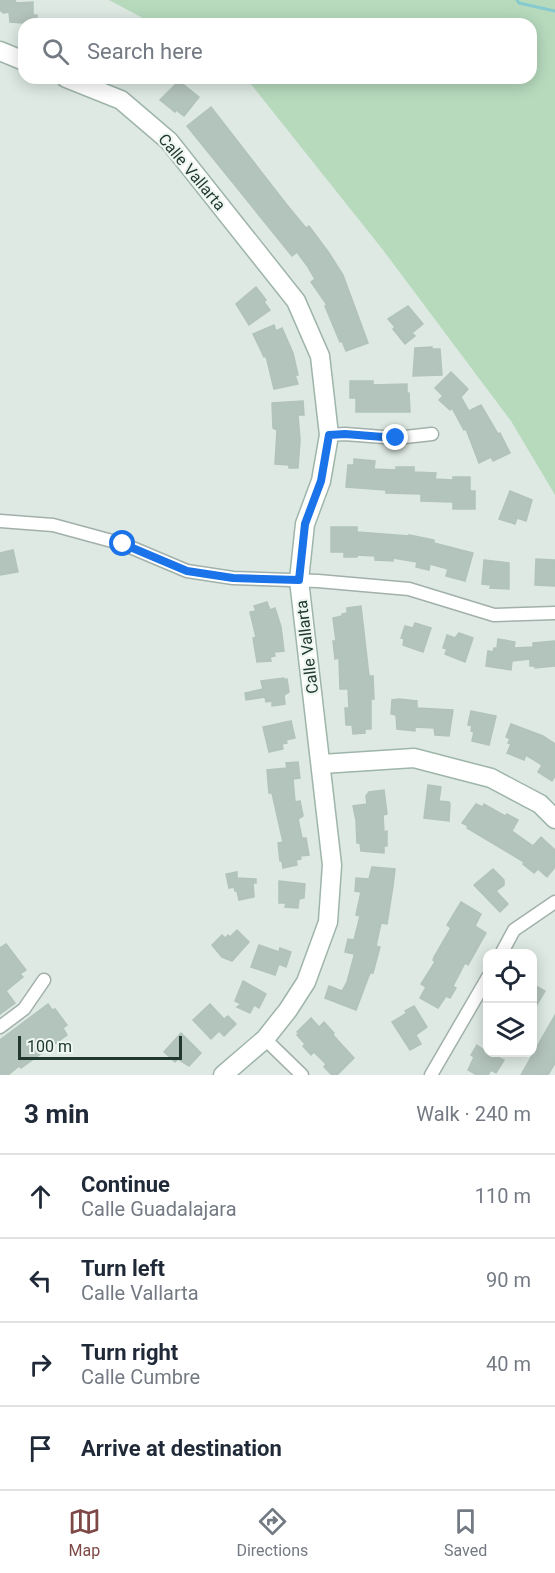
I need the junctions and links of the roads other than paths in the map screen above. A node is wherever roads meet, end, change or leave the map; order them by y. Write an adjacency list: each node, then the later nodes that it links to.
1 (0, 51): 2 (street)
2 (18, 58)
3 (81, 84): 5 (street, Calle Vallarta)
4 (432, 434): 5 (street)
5 (329, 435): 7 (street, Calle Vallarta)
6 (0, 521): 7 (street)
7 (299, 580): 8 (street); 9 (street, Calle Vallarta)
8 (555, 613)
9 (322, 764): 10 (street); 16 (street, Calle Vallarta)
10 (555, 819)
11 (555, 902): 12 (street)
12 (504, 949)
13 (44, 980): 15 (street)
14 (483, 986): 19 (street)
15 (0, 1027)
16 (265, 1039): 17 (street, Calle Vallarta); 18 (street)
17 (223, 1075)
18 (302, 1075)
19 (431, 1075)

